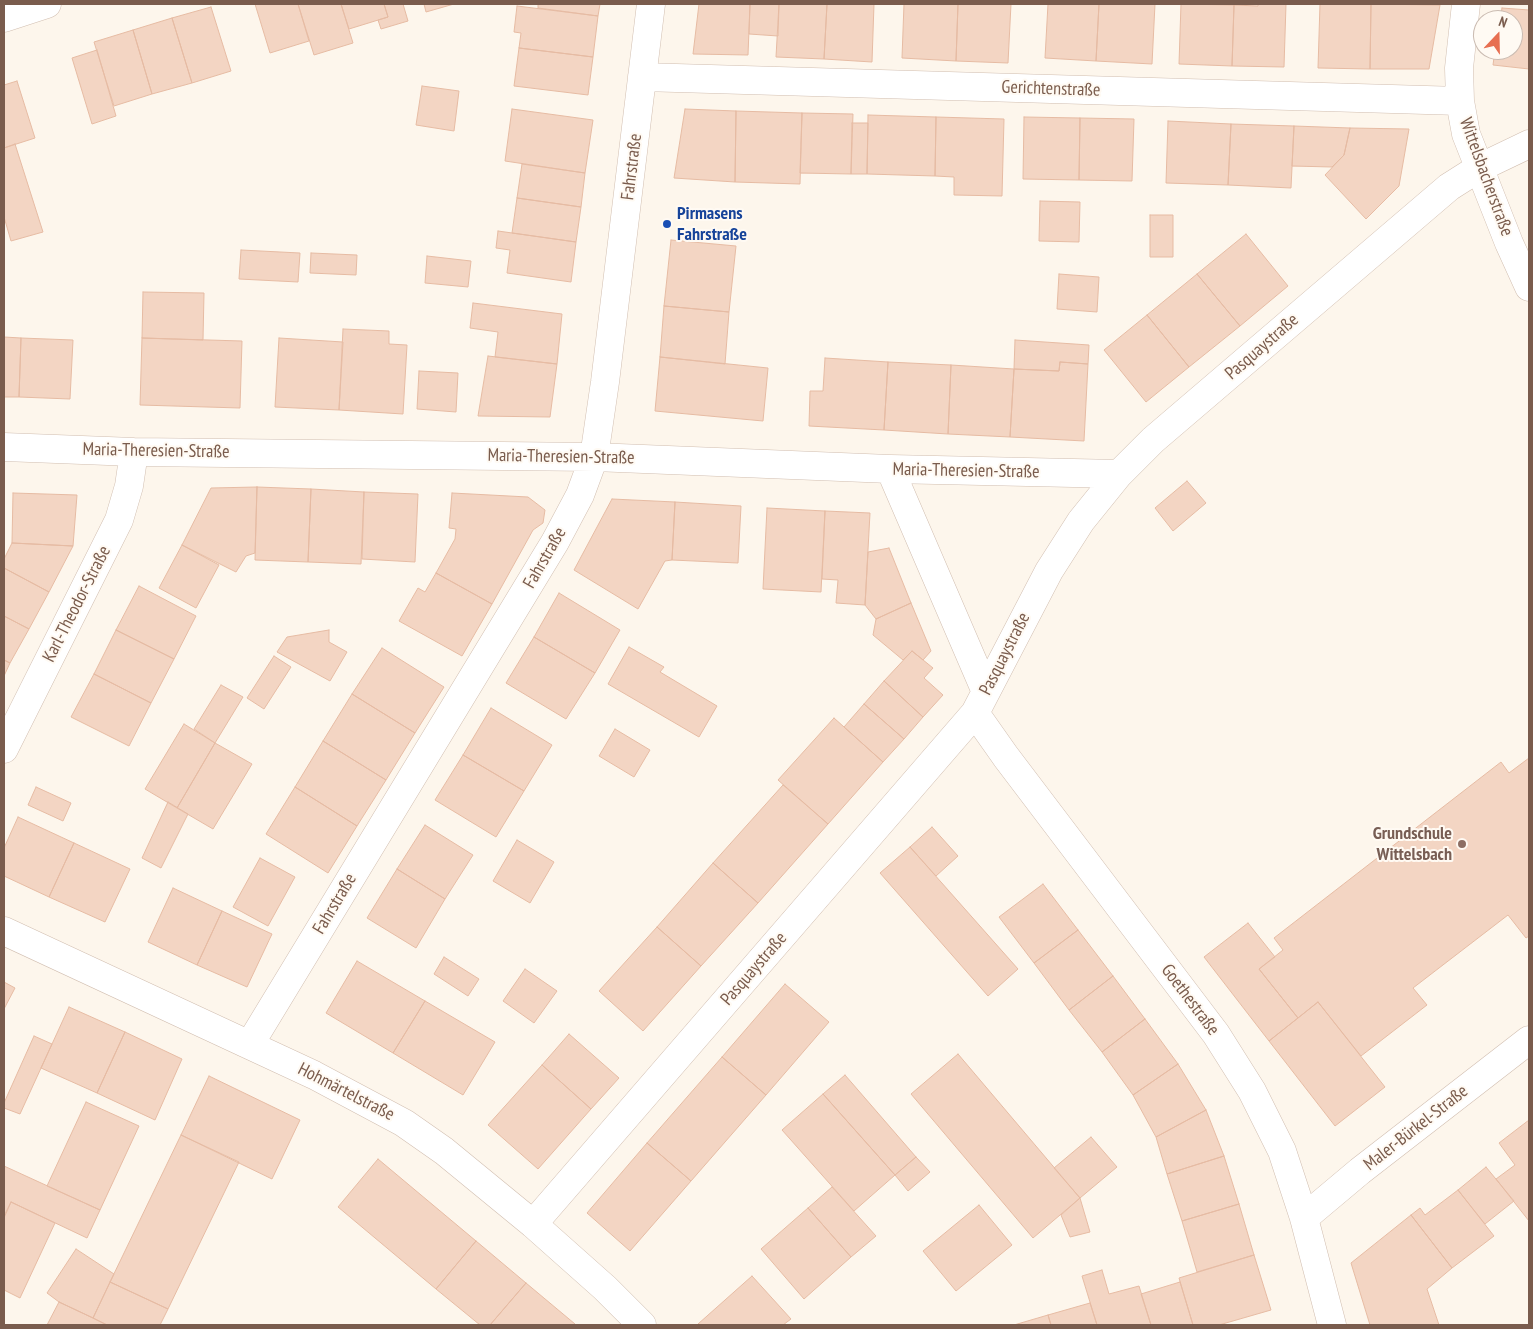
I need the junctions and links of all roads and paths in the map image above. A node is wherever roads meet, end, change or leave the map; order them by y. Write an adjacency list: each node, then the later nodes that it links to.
1 (651, 4): 5 (street, Fahrstraße)
2 (1466, 4): 6 (street, Wittelsbacherstraße)
3 (35, 5): 4 (street)
4 (4, 18)
5 (642, 77): 6 (street, Gerichtenstraße); 12 (street, Fahrstraße)
6 (1460, 101): 8 (street, Wittelsbacherstraße)
7 (1529, 144): 8 (street, Pasquaystraße)
8 (1479, 168): 9 (street, Wittelsbacherstraße); 14 (street, Pasquaystraße)
9 (1529, 287)
10 (4, 447): 11 (street, Maria-Theresien-Straße)
11 (134, 452): 12 (street, Maria-Theresien-Straße); 16 (street, Karl-Theodor-Straße)
12 (594, 457): 13 (street, Maria-Theresien-Straße); 19 (street, Fahrstraße)
13 (890, 470): 14 (street, Maria-Theresien-Straße); 15 (street, Goethestraße)
14 (1119, 474): 15 (street, Pasquaystraße)
15 (981, 702): 20 (street, Goethestraße); 21 (street, Pasquaystraße)
16 (4, 749)
17 (4, 931): 19 (street, Hohmärtelstraße)
18 (1529, 1040): 20 (street, Maler-Bürkel-Straße)
19 (250, 1044): 21 (street, Hohmärtelstraße)
20 (1304, 1218): 22 (street, Goethestraße)
21 (533, 1224): 23 (street, Hohmärtelstraße)
22 (1325, 1323)
23 (642, 1325)

